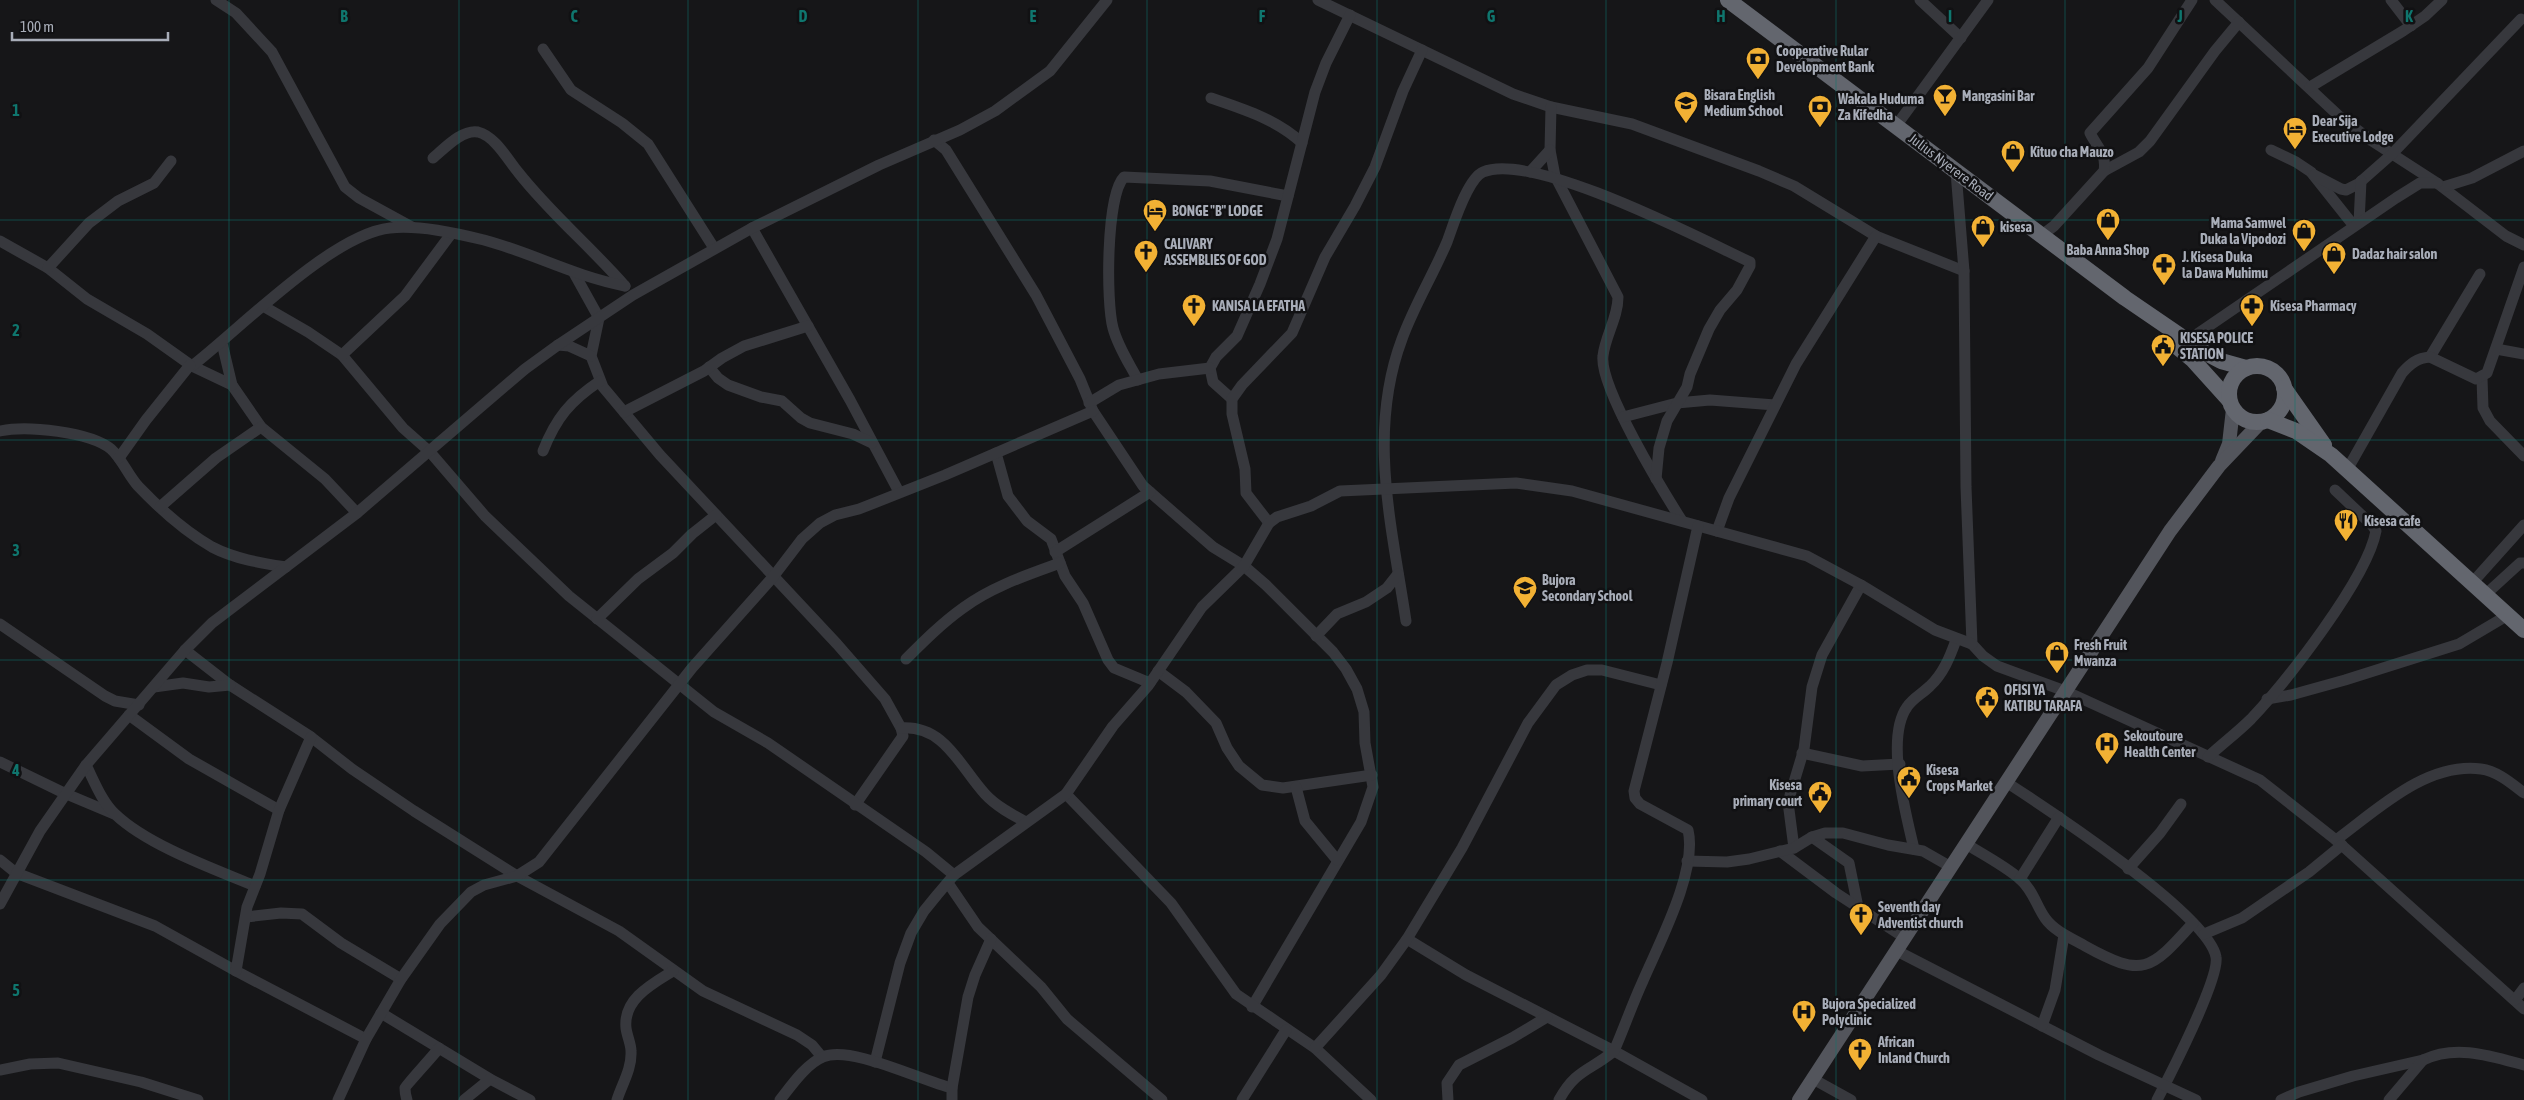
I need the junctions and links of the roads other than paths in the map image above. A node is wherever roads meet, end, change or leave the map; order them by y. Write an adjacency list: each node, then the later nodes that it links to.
1 (216, 0): 43 (street)
2 (1107, 0): 26 (street)
3 (1318, 0): 13 (street)
4 (1728, 0): 24 (highway, Julius Nyerere Road)
5 (1920, 0): 17 (street)
6 (1988, 0): 17 (street)
7 (2178, 0): 12 (street)
8 (2192, 0): 12 (street)
9 (2216, 0): 15 (street)
10 (2391, 0): 16 (street)
11 (2442, 0): 16 (street)
12 (2182, 14): 34 (street)
13 (1350, 15): 19 (street); 23 (street)
14 (2521, 19): 31 (street)
15 (2239, 22): 20 (street); 34 (street)
16 (2411, 26): 20 (street)
17 (1961, 38): 24 (street)
18 (543, 49): 50 (street)
19 (1422, 50): 22 (street); 79 (street)
20 (2310, 87): 31 (street)
21 (1211, 98): 25 (street)
22 (1551, 107): 28 (street); 47 (street)
23 (1306, 125): 25 (street); 27 (street)
24 (1896, 126): 36 (highway, Julius Nyerere Road)
25 (1289, 131): 27 (street)
26 (934, 140): 44 (street); 83 (street)
27 (1302, 143): 41 (street)
28 (1550, 150): 35 (street); 38 (street)
29 (2271, 150): 37 (street)
30 (2524, 151): 40 (street)
31 (2392, 154): 39 (street); 40 (street)
32 (433, 158): 56 (street)
33 (171, 161): 51 (street)
34 (2104, 171): 46 (street)
35 (1530, 172): 38 (street); 99 (street)
36 (1956, 172): 46 (highway, Julius Nyerere Road); 53 (street)
37 (2314, 175): 39 (street); 42 (street)
38 (1555, 176): 80 (street); 85 (street)
39 (2361, 181): 42 (street)
40 (2440, 185): 42 (street); 49 (street)
41 (1288, 196): 72 (street); 75 (street)
42 (2356, 224): 62 (street)
43 (412, 227): 45 (street); 59 (street)
44 (752, 228): 50 (street); 61 (street)
45 (451, 234): 54 (street); 67 (street)
46 (2042, 235): 58 (highway, Julius Nyerere Road)
47 (1876, 236): 53 (street); 81 (street)
48 (0, 242): 51 (street)
49 (2524, 245)
50 (714, 248): 57 (street)
51 (48, 268): 70 (street)
52 (2524, 268): 65 (street)
53 (1964, 271): 127 (street)
54 (574, 273): 56 (street); 60 (street)
55 (2480, 274): 69 (street)
56 (625, 286): 57 (street)
57 (633, 295): 60 (street)
58 (2126, 298): 62 (highway, Julius Nyerere Road); 82 (highway, Julius Nyerere Road)
59 (263, 306): 63 (street); 67 (street)
60 (599, 318): 64 (street); 68 (street)
61 (808, 326): 71 (street); 89 (street)
62 (2187, 341): 73 (highway, Julius Nyerere Road)
63 (222, 343): 70 (street); 77 (street)
64 (558, 345): 68 (street); 91 (street)
65 (2496, 349): 66 (street); 74 (street)
66 (2524, 354)
67 (342, 355): 91 (street)
68 (591, 356): 76 (street)
69 (2430, 357): 74 (street); 97 (street)
70 (191, 366): 77 (street); 95 (street)
71 (709, 367): 84 (street); 89 (street)
72 (1210, 368): 75 (street); 79 (street)
73 (2246, 368): 78 (highway, Julius Nyerere Road); 82 (highway)
74 (2482, 378): 94 (street)
75 (1138, 380): 83 (street)
76 (600, 381): 84 (street); 90 (street)
77 (232, 385): 87 (street)
78 (2284, 388): 86 (highway); 93 (highway, Julius Nyerere Road)
79 (1232, 399): 107 (street)
80 (1677, 403): 81 (street); 85 (street); 98 (street)
81 (1775, 404): 110 (street)
82 (2231, 405): 86 (highway, Julius Nyerere Road); 96 (main road)
83 (1091, 407): 92 (street); 102 (street)
84 (624, 412): 105 (street)
85 (1623, 417): 98 (street)
86 (2264, 421): 93 (highway, Julius Nyerere Road); 96 (main road)
87 (261, 427): 103 (street); 104 (street)
88 (0, 431): 95 (street)
89 (872, 443): 101 (street)
90 (543, 451)
91 (430, 452): 104 (street); 121 (street)
92 (996, 452): 101 (street); 111 (street)
93 (2331, 455): 97 (highway, Julius Nyerere Road)
94 (2524, 456)
95 (119, 458): 103 (street)
96 (2219, 466): 136 (main road)
97 (2347, 470): 117 (highway, Julius Nyerere Road)
98 (1656, 479): 106 (street)
99 (1385, 490): 106 (street); 107 (street); 115 (street)
100 (2335, 490): 137 (street)
101 (899, 492): 116 (street)
102 (1150, 492): 111 (street); 113 (street)
103 (160, 506): 114 (street)
104 (358, 513): 114 (street)
105 (716, 515): 116 (street); 121 (street)
106 (1682, 521): 109 (street)
107 (1269, 523): 113 (street)
108 (2524, 525): 117 (street)
109 (1698, 526): 110 (street); 134 (street)
110 (1717, 531): 118 (street)
111 (1057, 558): 129 (street); 131 (street)
112 (2524, 562): 119 (street)
113 (1244, 566): 125 (street); 130 (street)
114 (286, 567): 128 (street)
115 (1398, 574): 122 (street); 125 (street)
116 (773, 577): 132 (street); 141 (street)
117 (2472, 583): 119 (highway, Julius Nyerere Road)
118 (1860, 585): 126 (street); 143 (street)
119 (2485, 595): 120 (highway, Julius Nyerere Road)
120 (2508, 615): 124 (highway, Julius Nyerere Road); 137 (street)
121 (598, 619): 132 (street)
122 (1406, 621)
123 (0, 624): 138 (street)
124 (2524, 630)
125 (1316, 636): 148 (street)
126 (1956, 640): 127 (street); 146 (street)
127 (1972, 644): 136 (street)
128 (185, 650): 133 (street); 135 (street)
129 (906, 659)
130 (1158, 671): 131 (street); 150 (street)
131 (1150, 683): 153 (street)
132 (679, 684): 155 (street); 172 (street)
133 (230, 685): 135 (street); 142 (street)
134 (1661, 685): 168 (street); 183 (street)
135 (154, 687): 139 (street)
136 (2065, 691): 144 (street); 149 (main road)
137 (2267, 699): 144 (street)
138 (115, 701): 139 (street); 140 (street)
139 (139, 705): 140 (street)
140 (126, 720): 147 (street); 156 (street)
141 (901, 728): 155 (street); 159 (street)
142 (311, 738): 156 (street); 172 (street)
143 (1802, 753): 146 (street); 163 (street)
144 (2208, 757): 161 (street)
145 (0, 762): 151 (street)
146 (1900, 764): 164 (street)
147 (86, 765): 151 (street); 157 (street)
148 (1372, 775): 150 (street); 167 (street)
149 (2006, 782): 158 (street); 162 (main road)
150 (1296, 787): 167 (street)
151 (64, 793): 157 (street); 171 (street)
152 (2524, 793): 161 (street)
153 (1066, 794): 159 (street); 191 (street)
154 (2181, 804): 170 (street)
155 (854, 805): 173 (street)
156 (279, 810): 175 (street)
157 (114, 814): 175 (street)
158 (2059, 817): 170 (street); 174 (street)
159 (1026, 822): 173 (street)
160 (1812, 837): 163 (street); 164 (street); 177 (street)
161 (2339, 843): 180 (street); 190 (street)
162 (1966, 844): 169 (main road); 174 (street)
163 (1794, 848): 165 (street)
164 (1914, 849): 169 (street)
165 (1780, 851): 168 (street); 177 (street)
166 (0, 860): 171 (street)
167 (1337, 860): 191 (street)
168 (1688, 861): 200 (street)
169 (1951, 867): 182 (main road)
170 (2128, 869): 179 (street)
171 (16, 873): 176 (street); 186 (street)
172 (517, 876): 187 (street); 188 (street)
173 (951, 879): 184 (street); 203 (street)
174 (2020, 879): 181 (street)
175 (255, 886): 178 (street)
176 (0, 904)
177 (1858, 907): 182 (street)
178 (246, 917): 186 (street); 188 (street)
179 (2193, 923): 180 (street); 181 (street)
180 (2204, 934): 208 (street)
181 (2064, 935): 195 (street)
182 (1905, 938): 185 (main road)
183 (1407, 939): 194 (street); 199 (street)
184 (991, 940): 209 (street); 210 (street)
185 (1896, 951): 195 (street); 207 (main road)
186 (236, 971): 197 (street)
187 (673, 971): 201 (street); 216 (street)
188 (401, 979): 193 (street)
189 (2524, 988): 190 (street)
190 (2515, 1000): 192 (street)
191 (1252, 1007): 196 (street)
192 (2524, 1009)
193 (381, 1013): 197 (street); 198 (street)
194 (1547, 1017): 200 (street); 221 (street)
195 (2042, 1026): 208 (street)
196 (1286, 1030): 199 (street); 219 (street)
197 (366, 1039): 212 (street)
198 (439, 1048): 206 (street); 213 (street)
199 (1314, 1048): 220 (street)
200 (1614, 1051): 222 (street); 223 (street)
201 (822, 1057): 203 (street); 217 (street)
202 (2423, 1060): 204 (street); 228 (street); 229 (street)
203 (875, 1062): 209 (street)
204 (2524, 1065)
205 (0, 1070): 211 (street)
206 (490, 1079): 214 (street); 215 (street)
207 (1813, 1079): 224 (main road); 225 (street)
208 (2165, 1086): 226 (street); 227 (street)
209 (952, 1088): 218 (street)
210 (1157, 1099)
211 (198, 1100)
212 (338, 1100)
213 (406, 1100)
214 (464, 1100)
215 (530, 1100)
216 (616, 1100)
217 (780, 1100)
218 (952, 1100)
219 (1242, 1100)
220 (1371, 1100)
221 (1448, 1100)
222 (1559, 1100)
223 (1702, 1100)
224 (1799, 1100)
225 (1851, 1100)
226 (2157, 1100)
227 (2196, 1100)
228 (2281, 1100)
229 (2389, 1100)

